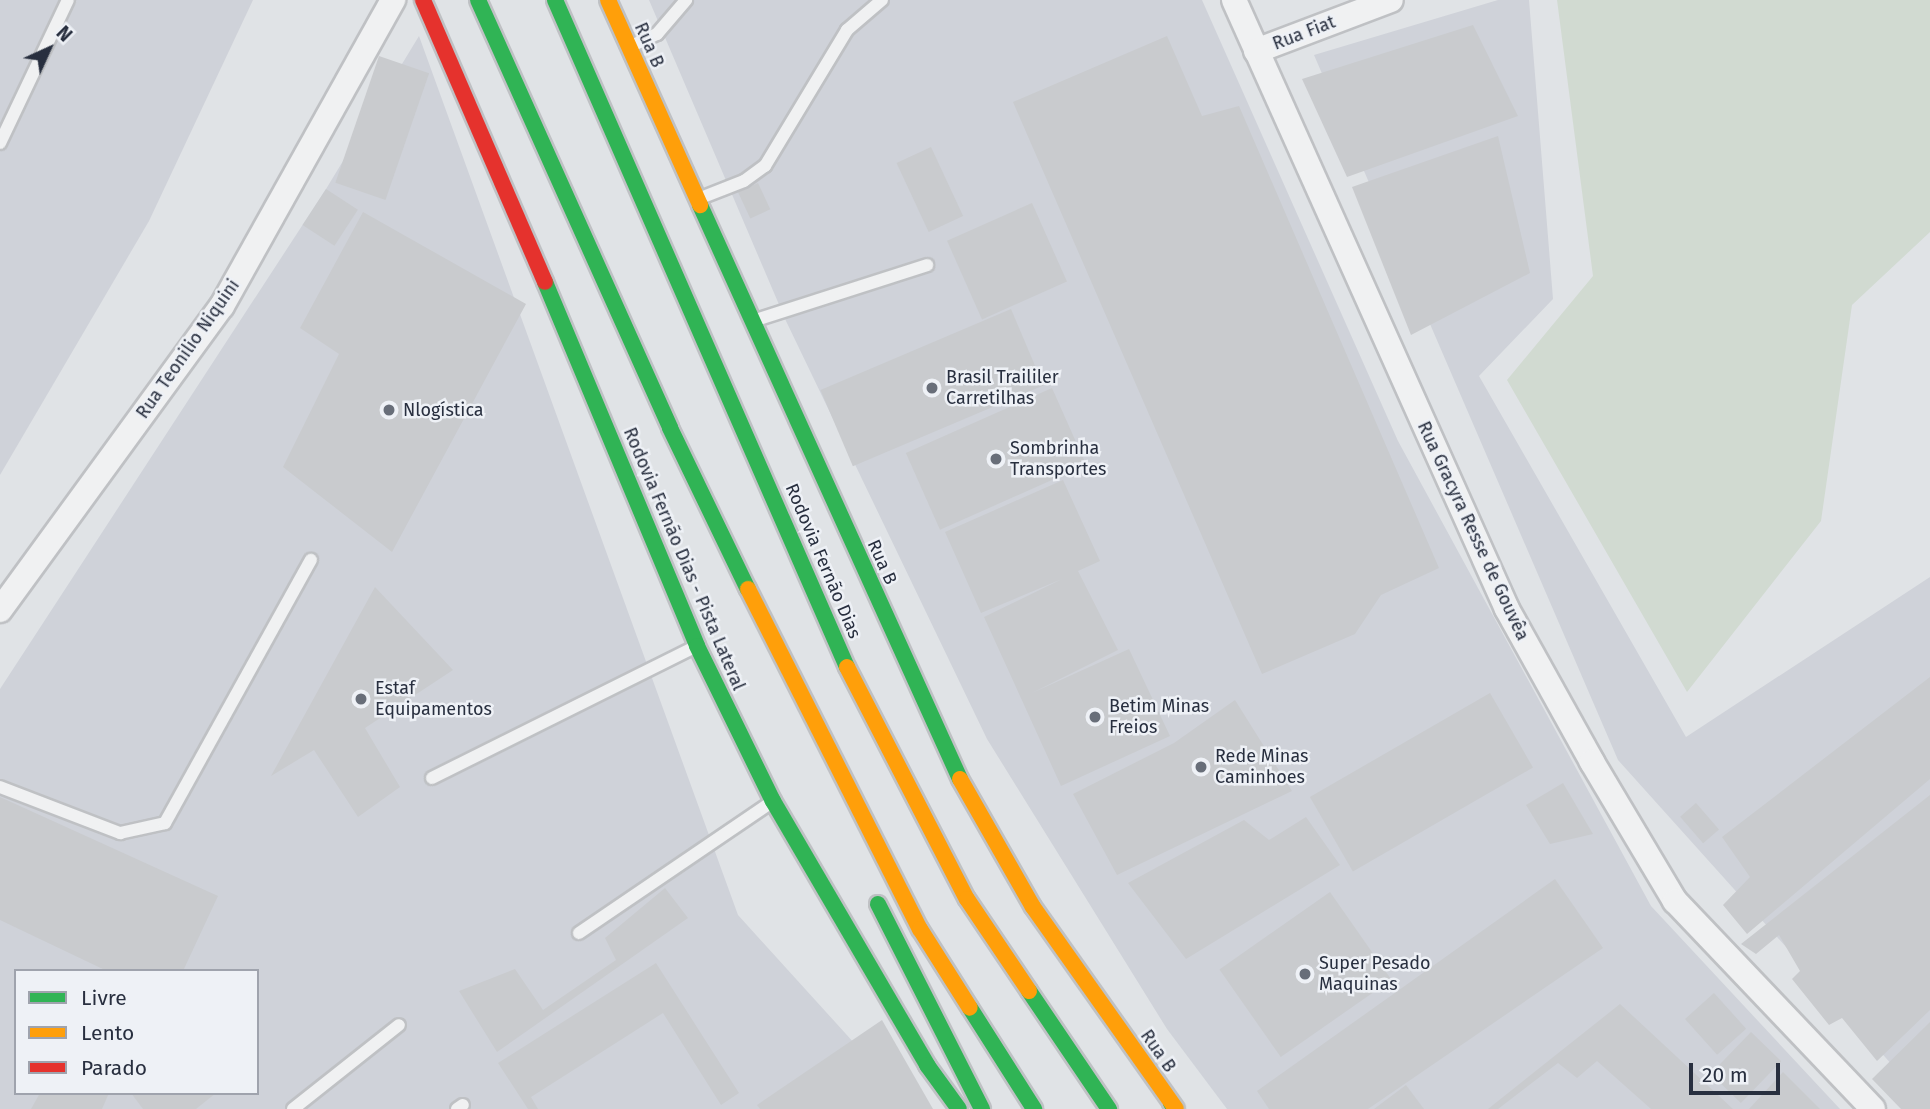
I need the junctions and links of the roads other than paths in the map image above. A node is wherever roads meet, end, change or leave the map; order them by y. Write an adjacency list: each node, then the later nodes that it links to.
1 (68, 0): 13 (lane)
2 (422, 0): 19 (main road, Rodovia Fernão Dias - Pista Lateral)
3 (478, 0): 20 (main road)
4 (555, 0): 33 (main road, Rodovia Fernão Dias)
5 (608, 0): 11 (main road, Rua B)
6 (686, 0): 11 (lane)
7 (881, 0): 14 (lane)
8 (1234, 0): 12 (street, Rua Gracyra Resse de Gouvêa)
9 (1391, 0): 12 (street, Rua Fiat)
10 (384, 5): 18 (street, Rua Teonilio Niquini)
11 (629, 47): 14 (main road, Rua B)
12 (1256, 51): 34 (street, Rua Gracyra Resse de Gouvêa)
13 (0, 143)
14 (698, 200): 16 (main road, Rua B)
15 (927, 265): 16 (lane)
16 (752, 321): 28 (main road, Rua B)
17 (311, 560): 22 (lane)
18 (0, 610)
19 (697, 646): 21 (lane); 24 (main road, Rodovia Fernão Dias - Pista Lateral)
20 (818, 735): 23 (main road); 32 (main road)
21 (432, 778)
22 (0, 787)
23 (834, 799)
24 (773, 801): 26 (lane); 30 (main road, Rodovia Fernão Dias - Pista Lateral)
25 (869, 886): 31 (main road)
26 (579, 933)
27 (399, 1025): 29 (lane)
28 (1174, 1107)
29 (293, 1109)
30 (959, 1109)
31 (982, 1109)
32 (1034, 1109)
33 (1109, 1109)
34 (1873, 1109)

